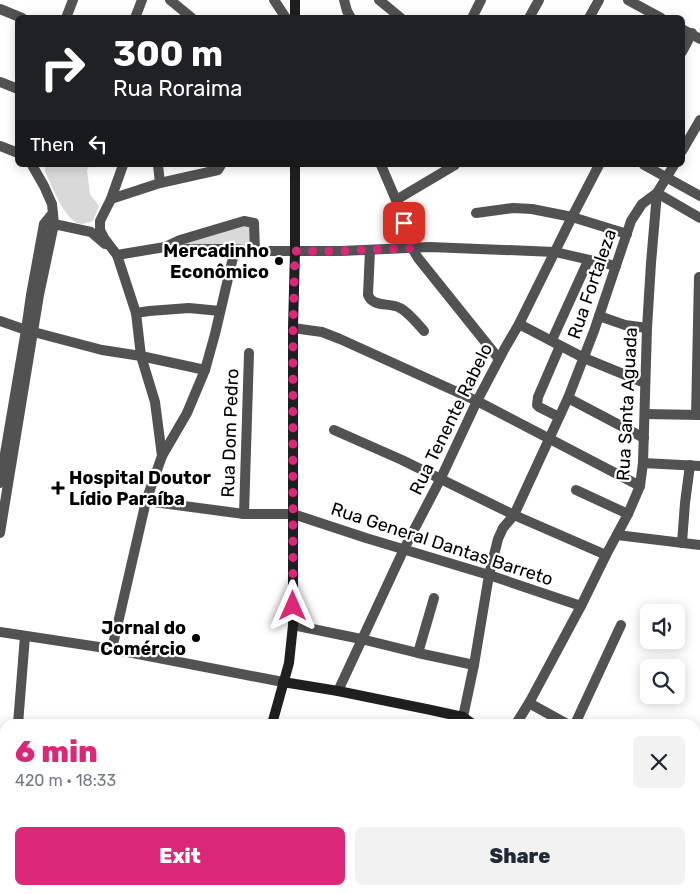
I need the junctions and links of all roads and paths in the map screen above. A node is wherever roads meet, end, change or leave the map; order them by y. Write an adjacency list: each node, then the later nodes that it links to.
1 (73, 0): 14 (street)
2 (142, 0): 15 (street)
3 (170, 0): 16 (street)
4 (274, 0): 17 (street)
5 (295, 0): 18 (main road)
6 (344, 0): 19 (street)
7 (379, 0): 20 (street)
8 (482, 0): 21 (street)
9 (539, 0): 22 (street)
10 (599, 0): 23 (street)
11 (628, 0): 24 (street)
12 (0, 9): 13 (street)
13 (15, 15)
14 (67, 15)
15 (137, 15)
16 (188, 15)
17 (284, 15)
18 (295, 15)
19 (350, 15)
20 (397, 15)
21 (474, 15)
22 (531, 15)
23 (591, 15)
24 (648, 15)
25 (691, 34): 26 (street)
26 (685, 46)
27 (0, 82): 28 (street)
28 (15, 88)
29 (700, 120): 31 (street)
30 (0, 146): 32 (street)
31 (685, 146)
32 (15, 152)
33 (33, 167): 52 (street)
34 (122, 167): 47 (street)
35 (158, 167): 44 (street)
36 (220, 167): 44 (street)
37 (295, 167): 59 (main road)
38 (382, 167): 48 (street)
39 (452, 167): 48 (street)
40 (598, 167): 50 (street, Rua Tenente Rabelo)
41 (648, 167): 43 (street)
42 (673, 167): 43 (street, Rua Santa Aguada)
43 (667, 178): 45 (street, Rua Santa Aguada); 46 (street)
44 (160, 183): 47 (street)
45 (657, 193): 51 (street); 53 (street, Rua Fortaleza); 71 (street, Rua Santa Aguada)
46 (700, 196)
47 (111, 199): 61 (street)
48 (396, 200): 55 (street)
49 (476, 213): 50 (street)
50 (572, 216): 53 (street); 60 (street, Rua Tenente Rabelo)
51 (700, 218)
52 (49, 224): 61 (street); 72 (street)
53 (627, 234): 63 (street, Rua Fortaleza)
54 (165, 247): 56 (street); 58 (street); 61 (street)
55 (412, 248): 57 (street); 60 (street); 78 (street)
56 (235, 249): 58 (street); 65 (street)
57 (370, 250): 59 (street); 73 (street)
58 (255, 251): 59 (street)
59 (295, 251): 70 (main road)
60 (555, 252): 62 (street); 69 (street, Rua Tenente Rabelo)
61 (117, 254): 66 (street)
62 (588, 261): 63 (street); 74 (street)
63 (616, 266): 67 (street, Rua Fortaleza)
64 (699, 277): 85 (street)
65 (220, 311): 66 (street); 79 (street)
66 (136, 313): 76 (street)
67 (599, 316): 71 (street); 77 (street, Rua Fortaleza)
68 (0, 321): 72 (street)
69 (519, 324): 74 (street); 78 (street, Rua Tenente Rabelo)
70 (293, 328): 82 (street); 98 (main road)
71 (647, 328): 80 (street, Rua Santa Aguada)
72 (30, 331): 76 (street); 92 (street)
73 (424, 331)
74 (556, 343): 77 (street); 84 (street)
75 (249, 354): 97 (street, Rua Dom Pedro)
76 (141, 356): 79 (street); 89 (street)
77 (584, 358): 80 (street); 81 (street, Rua Fortaleza)
78 (499, 359): 82 (street, Rua Tenente Rabelo)
79 (205, 370): 89 (street)
80 (645, 384): 83 (street, Rua Santa Aguada)
81 (568, 398): 84 (street, Rua Fortaleza); 88 (street)
82 (477, 401): 87 (street); 93 (street, Rua Tenente Rabelo)
83 (645, 414): 85 (street); 88 (street, Rua Santa Aguada)
84 (560, 416): 87 (street, Rua Fortaleza)
85 (698, 416)
86 (334, 430): 93 (street)
87 (550, 438): 94 (street); 100 (street, Rua Fortaleza)
88 (644, 438): 90 (street, Rua Santa Aguada)
89 (162, 456): 96 (street)
90 (643, 462): 91 (street); 94 (street, Rua Santa Aguada)
91 (697, 466): 103 (street)
92 (3, 480): 101 (street)
93 (440, 480): 100 (street); 105 (street, Rua Tenente Rabelo)
94 (640, 486): 99 (street, Rua Santa Aguada)
95 (576, 490): 99 (street)
96 (146, 501): 97 (street, Rua General Dantas Barreto); 115 (street)
97 (244, 514): 98 (street, Rua General Dantas Barreto)
98 (293, 514): 105 (street, Rua General Dantas Barreto); 110 (main road)
99 (628, 514): 102 (street, Rua Santa Aguada)
100 (514, 515): 106 (street); 107 (street, Rua Fortaleza)
101 (0, 533)
102 (617, 536): 103 (street); 106 (street, Rua Santa Aguada)
103 (682, 543): 104 (street)
104 (700, 544)
105 (404, 549): 107 (street, Rua General Dantas Barreto); 114 (street, Rua Tenente Rabelo)
106 (606, 555): 109 (street, Rua Santa Aguada)
107 (489, 575): 109 (street, Rua General Dantas Barreto); 117 (street, Rua Fortaleza)
108 (434, 598): 116 (street)
109 (581, 606): 120 (street, Rua Santa Aguada)
110 (293, 624): 114 (street); 118 (main road)
111 (621, 625): 127 (street)
112 (2, 631): 113 (street)
113 (26, 636): 115 (street); 122 (street)
114 (361, 638): 116 (street); 119 (street, Rua Tenente Rabelo)
115 (112, 649): 118 (street)
116 (418, 653): 117 (street)
117 (474, 665): 121 (street, Rua Fortaleza)
118 (283, 682): 119 (main road); 123 (main road)
119 (338, 691): 121 (main road)
120 (529, 703): 125 (street, Rua Santa Aguada); 126 (street)
121 (463, 717): 124 (main road)
122 (18, 719)
123 (273, 719)
124 (466, 719)
125 (519, 719)
126 (558, 719)
127 (577, 719)

